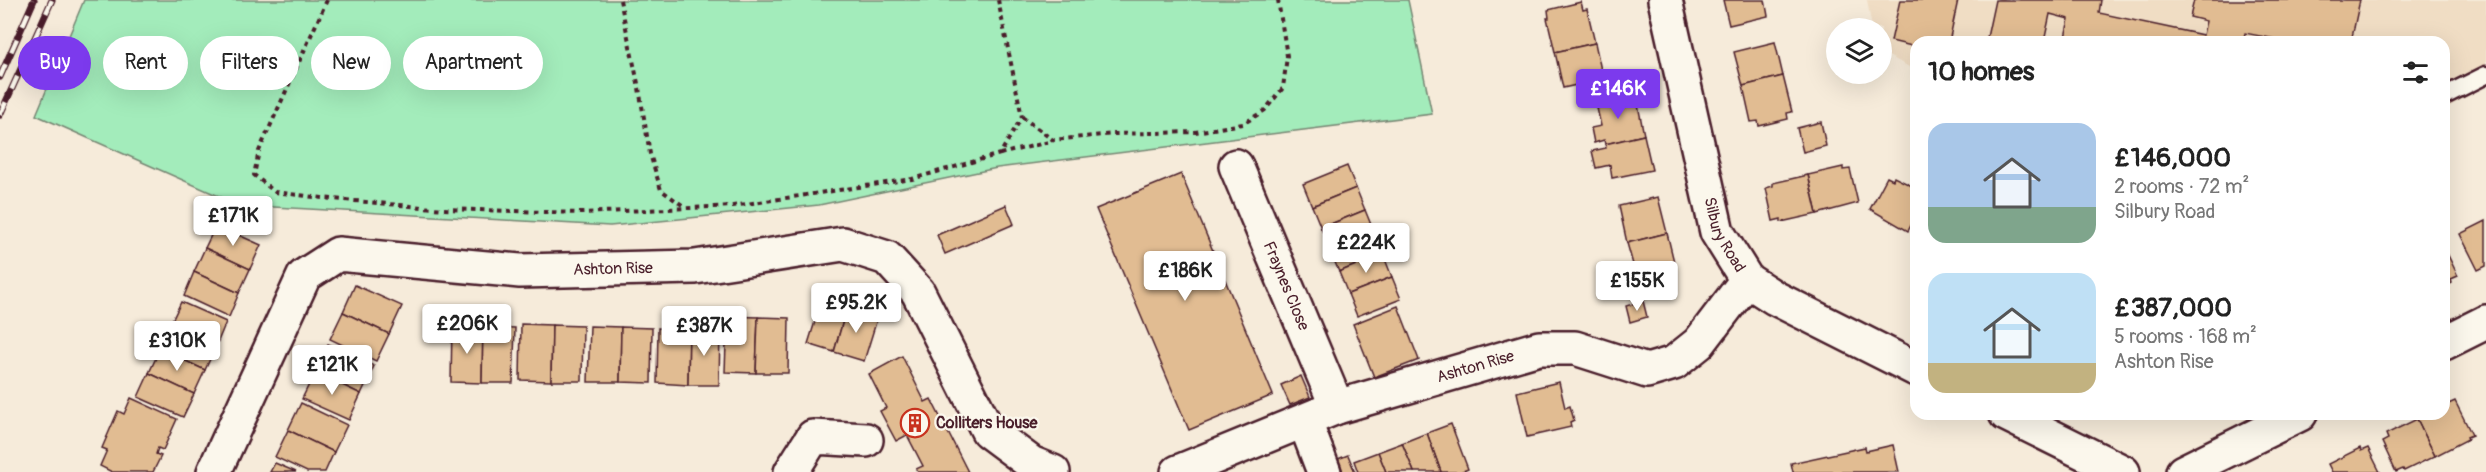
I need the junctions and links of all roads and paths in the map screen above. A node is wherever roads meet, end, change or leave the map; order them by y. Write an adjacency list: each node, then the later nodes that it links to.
1 (327, 0): 12 (path)
2 (620, 0): 12 (path)
3 (998, 0): 8 (path)
4 (1278, 0): 9 (path)
5 (1665, 0): 13 (street, Silbury Road)
6 (2486, 75): 7 (lane)
7 (2450, 93)
8 (1022, 117): 9 (path); 10 (path)
9 (1053, 140): 10 (path)
10 (1000, 154): 12 (path)
11 (1236, 166): 17 (street, Fraynes Close)
12 (686, 208)
13 (1747, 280): 16 (street, Silbury Road); 17 (street, Ashton Rise)
14 (2486, 322): 15 (street)
15 (2450, 340)
16 (1910, 366)
17 (1337, 407): 20 (street, Ashton Rise)
18 (2018, 420): 27 (street)
19 (2288, 420): 28 (street)
20 (1305, 422): 25 (street, Ashton Rise); 26 (street)
21 (866, 440): 24 (street)
22 (1036, 469): 23 (street, Ashton Rise)
23 (214, 472)
24 (791, 472)
25 (1178, 472)
26 (1324, 472)
27 (2123, 472)
28 (2183, 472)

